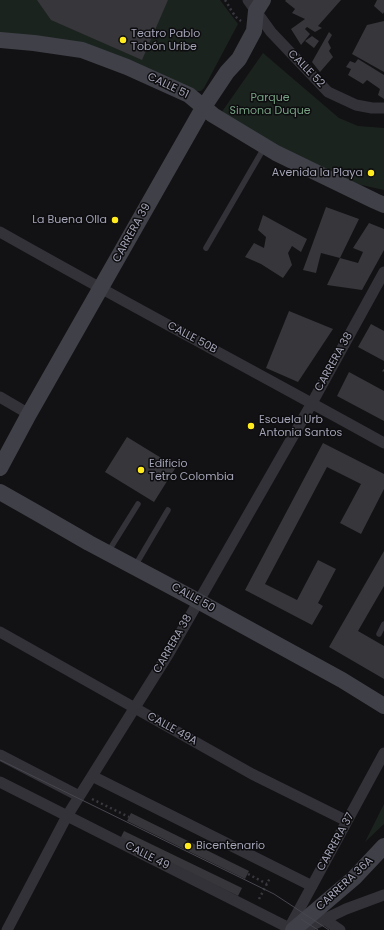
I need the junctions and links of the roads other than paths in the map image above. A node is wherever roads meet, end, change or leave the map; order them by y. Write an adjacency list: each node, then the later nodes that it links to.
1 (255, 4): 3 (main road, CARRERA 39); 4 (street, CALLE 52)
2 (0, 40): 3 (main road, CALLE 51)
3 (204, 108): 5 (main road, CALLE 51); 10 (main road, CARRERA 39)
4 (384, 108)
5 (265, 146): 6 (main road, CALLE 51); 8 (lane)
6 (384, 205)
7 (0, 232): 10 (street, CALLE 50B)
8 (206, 248)
9 (384, 272): 12 (street, CARRERA 38)
10 (101, 289): 12 (street, CALLE 50B); 13 (main road, CARRERA 39)
11 (1, 399): 13 (street)
12 (312, 403): 14 (street, CALLE 50B); 21 (street, CARRERA 38)
13 (30, 414): 15 (main road, CARRERA 39)
14 (384, 443)
15 (0, 468)
16 (0, 492): 19 (main road, CALLE 50)
17 (138, 504): 19 (lane)
18 (168, 510): 20 (lane)
19 (108, 552): 20 (main road, CALLE 50)
20 (135, 567): 21 (main road, CALLE 50)
21 (198, 601): 25 (main road, CALLE 50); 26 (street, CARRERA 38)
22 (384, 624): 24 (lane)
23 (0, 632): 26 (street, CALLE 49A)
24 (379, 634)
25 (384, 706)
26 (134, 708): 29 (street, CARRERA 38); 33 (street, CALLE 49A)
27 (384, 753): 33 (street, CARRERA 37)
28 (0, 755): 31 (street)
29 (92, 776): 31 (street, CARRERA 38); 35 (street)
30 (0, 782): 32 (street, CALLE 49)
31 (80, 795): 32 (street, CARRERA 38)
32 (67, 816): 38 (street, CALLE 49); 39 (street, CARRERA 38)
33 (347, 821): 35 (street, CARRERA 37)
34 (384, 846): 38 (main road, CARRERA 36A)
35 (312, 886): 38 (street, CARRERA 37)
36 (384, 895): 37 (street)
37 (324, 919): 38 (street); 40 (street)
38 (295, 928)
39 (7, 930)
40 (340, 930)

